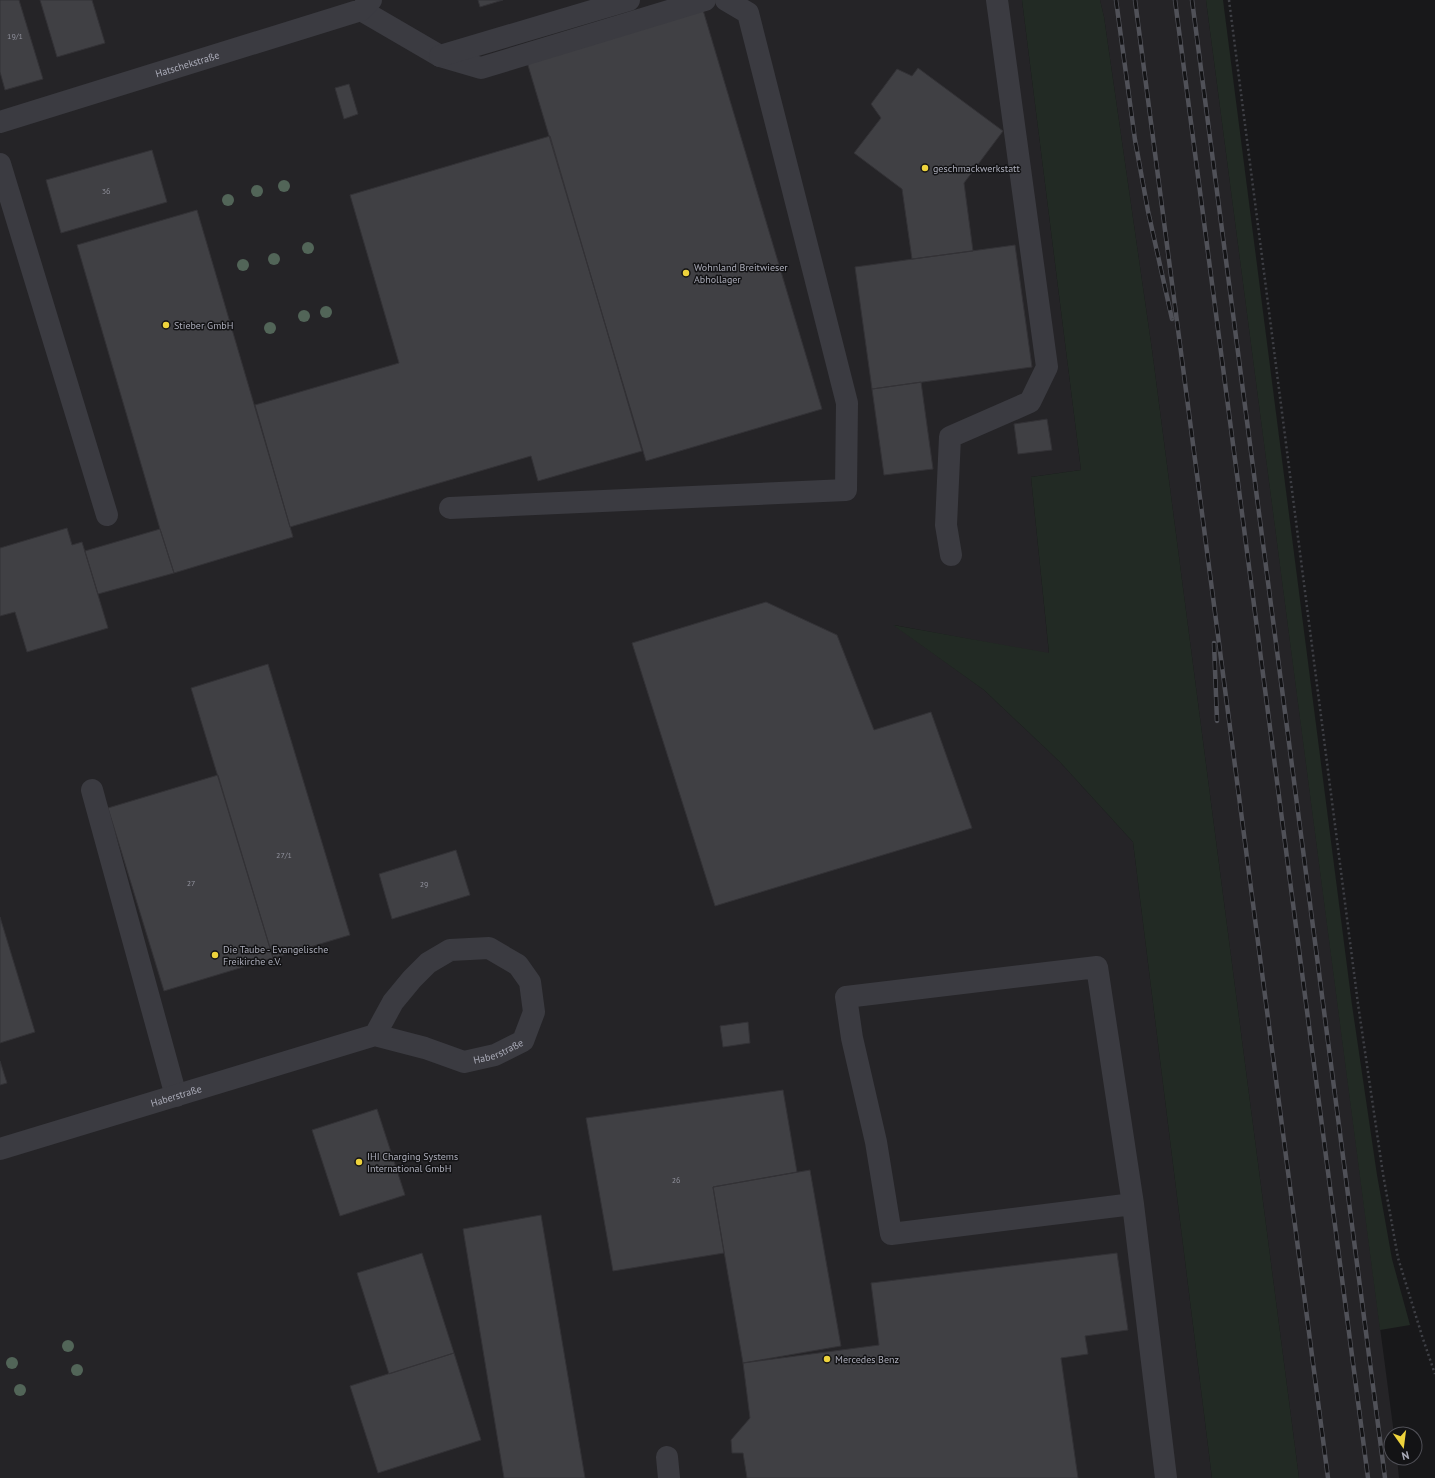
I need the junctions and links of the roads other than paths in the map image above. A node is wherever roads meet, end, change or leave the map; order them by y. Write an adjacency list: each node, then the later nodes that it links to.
1 (629, 0): 6 (street)
2 (704, 0): 6 (street)
3 (726, 0): 9 (street)
4 (997, 0): 11 (street)
5 (366, 5): 6 (street); 7 (street, Hatschekstraße)
6 (440, 56)
7 (0, 122)
8 (0, 164): 10 (street)
9 (450, 508)
10 (107, 514)
11 (952, 555)
12 (92, 790): 14 (street)
13 (375, 1035): 13 (street, Haberstraße); 14 (street, Haberstraße)
14 (176, 1096): 15 (street, Haberstraße)
15 (0, 1150)
16 (1133, 1204): 16 (street); 17 (street)
17 (1166, 1478)

